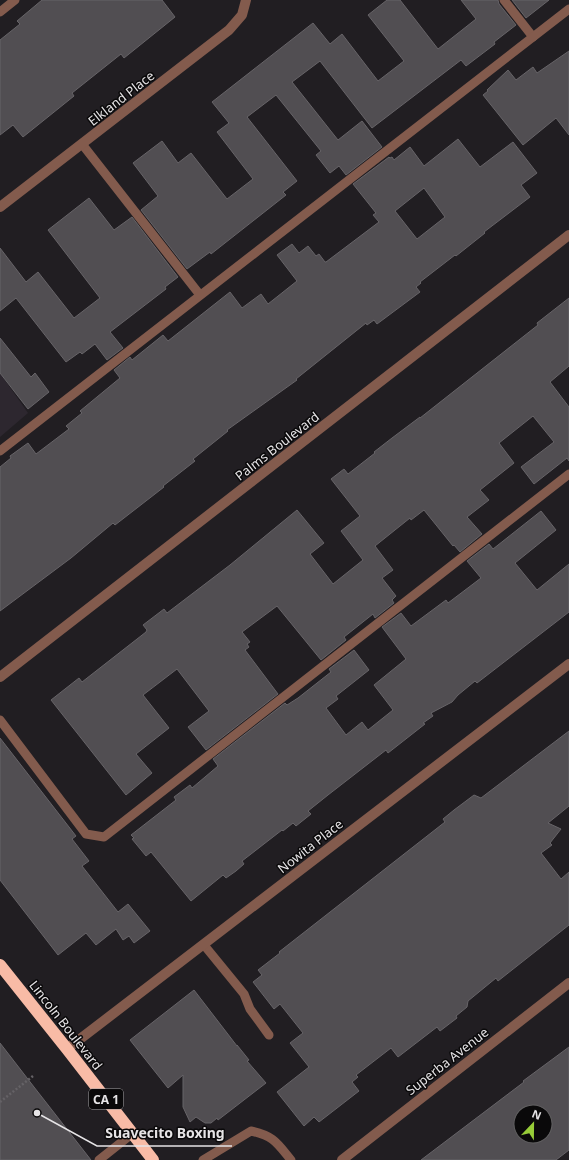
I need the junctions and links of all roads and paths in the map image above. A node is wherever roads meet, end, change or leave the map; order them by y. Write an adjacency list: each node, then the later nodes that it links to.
1 (15, 0): 5 (lane)
2 (246, 0): 7 (street, Elkland Place)
3 (504, 0): 6 (lane)
4 (569, 9): 6 (lane)
5 (0, 12)
6 (533, 37): 10 (lane)
7 (82, 144): 8 (street, Elkland Place); 10 (lane)
8 (0, 207)
9 (569, 235): 14 (street, Palms Boulevard)
10 (200, 295): 11 (lane)
11 (0, 451)
12 (569, 474): 15 (lane)
13 (569, 664): 16 (street, Nowita Place)
14 (0, 677)
15 (0, 720)
16 (204, 944): 19 (lane); 20 (street, Nowita Place)
17 (0, 967): 20 (highway, Lincoln Boulevard / CA 1)
18 (569, 983): 28 (street, Superba Avenue)
19 (269, 1035)
20 (68, 1050): 23 (highway, Lincoln Boulevard / CA 1)
21 (33, 1076): 22 (path)
22 (0, 1102)
23 (133, 1133): 24 (lane); 25 (highway, Lincoln Boulevard / CA 1)
24 (99, 1160)
25 (153, 1160)
26 (203, 1160): 27 (lane)
27 (292, 1160)
28 (342, 1160)

